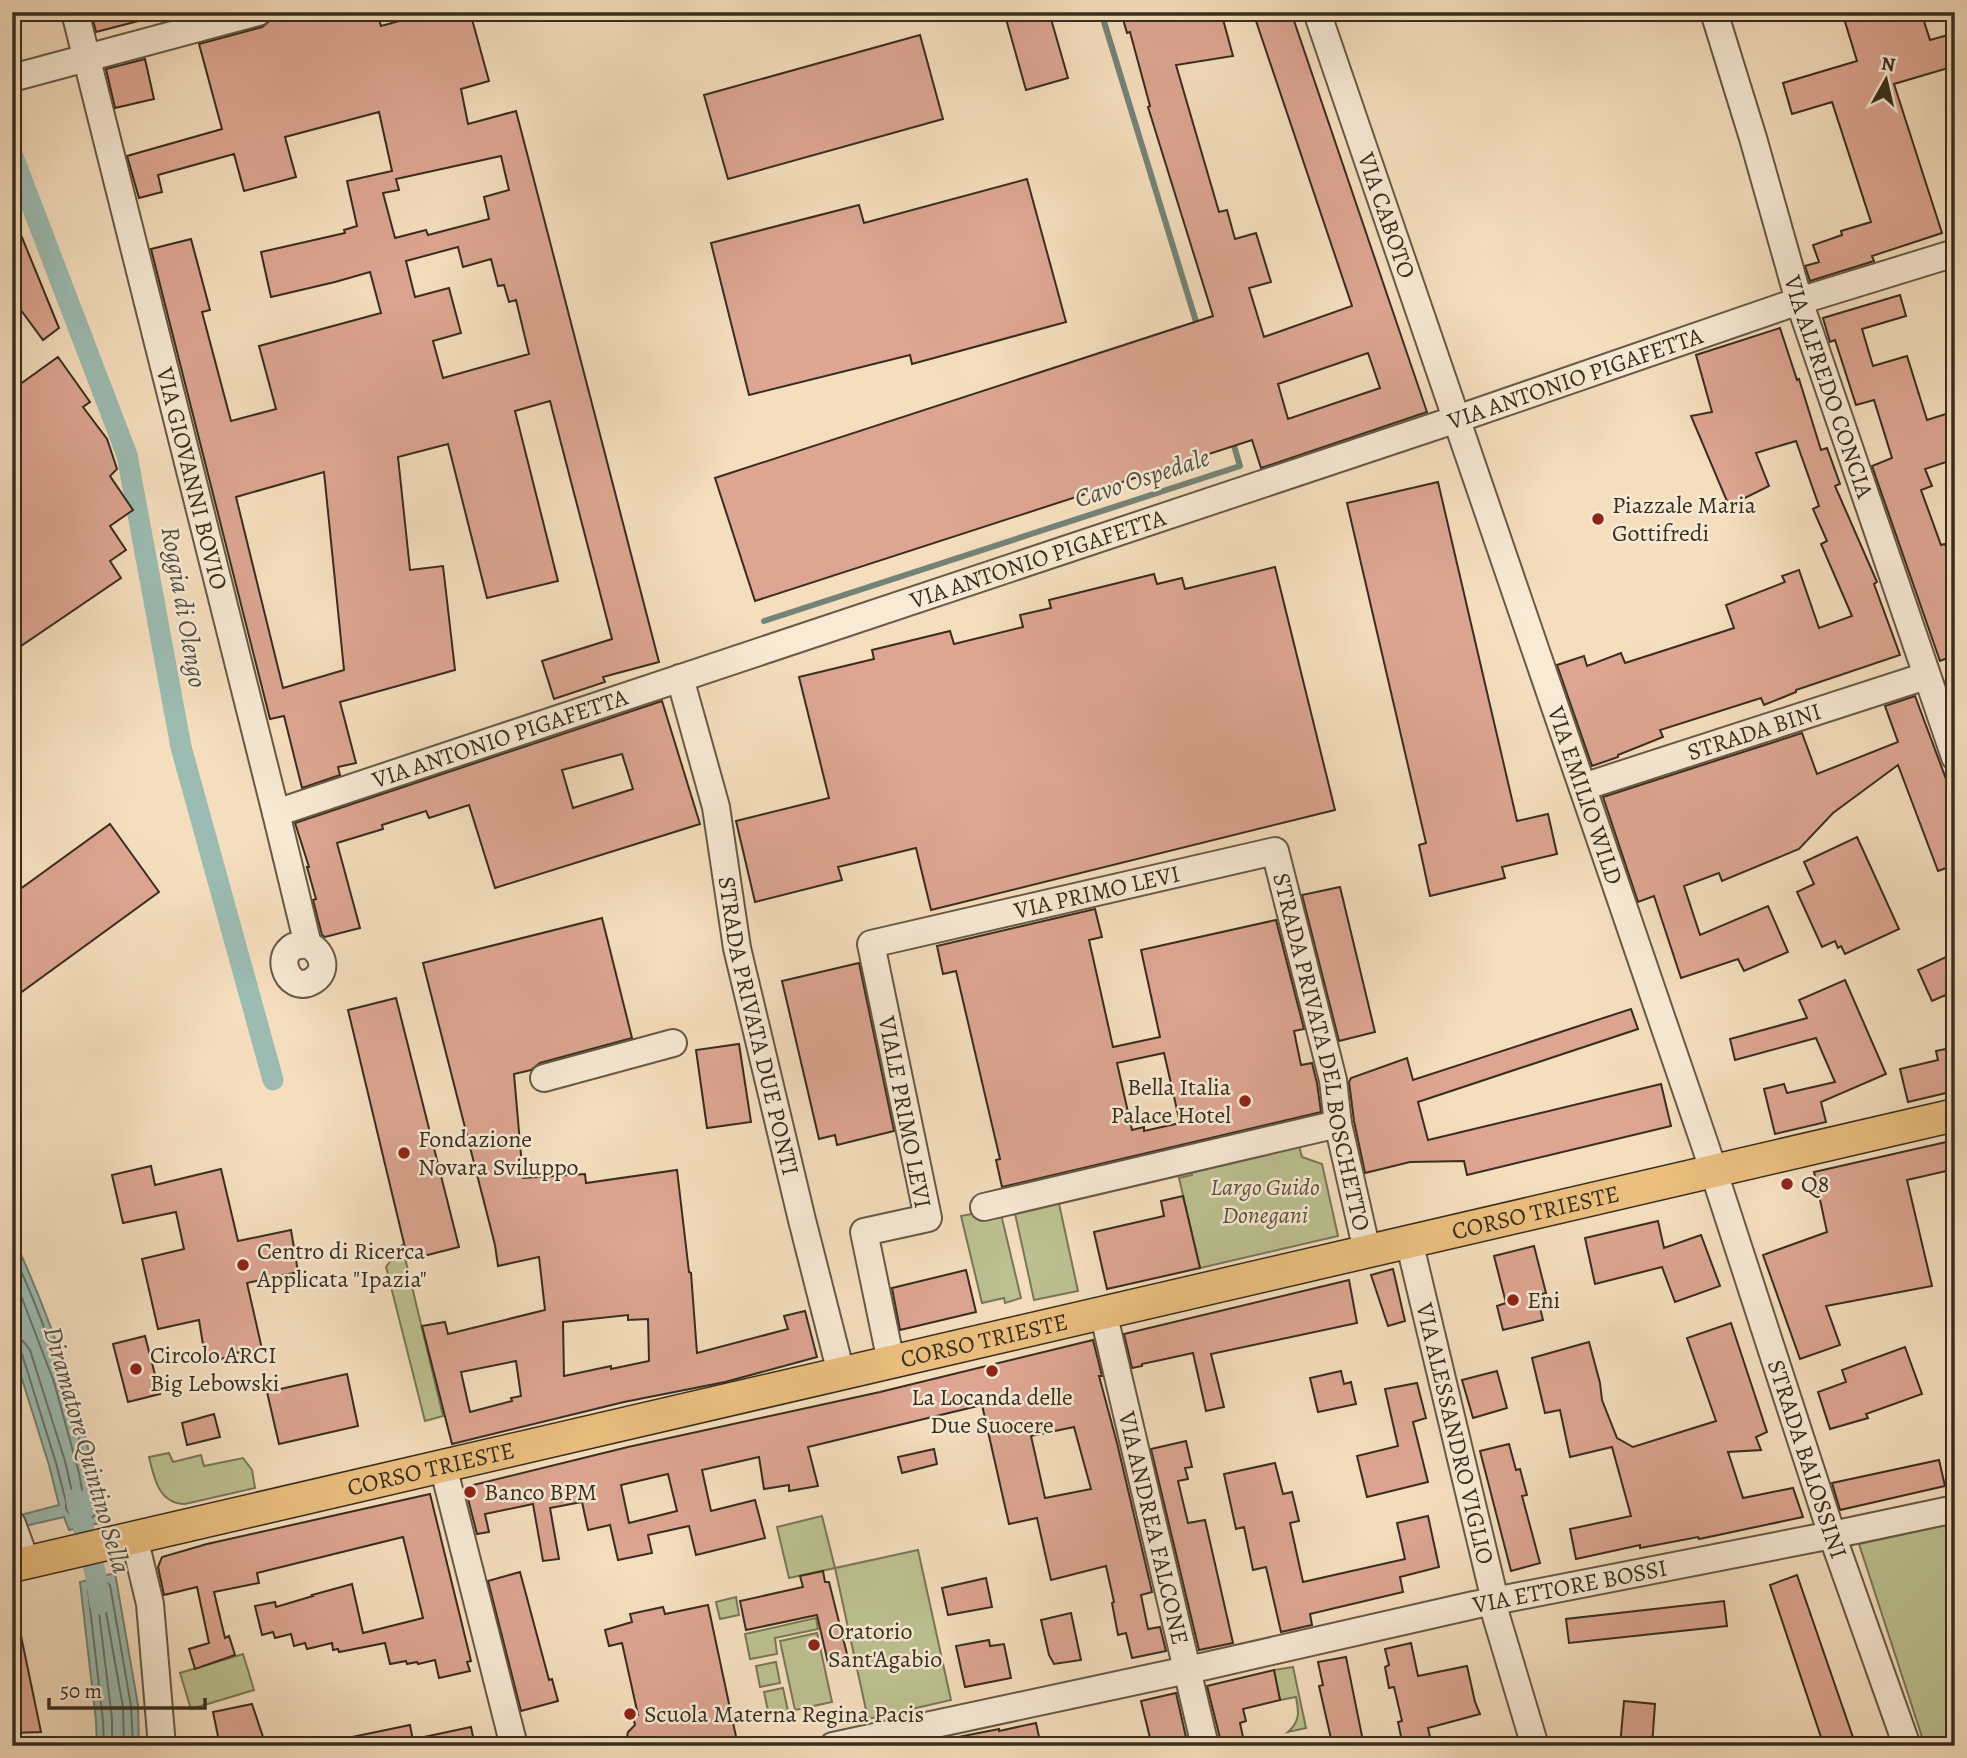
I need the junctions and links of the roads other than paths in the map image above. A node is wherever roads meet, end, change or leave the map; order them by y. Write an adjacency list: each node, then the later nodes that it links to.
1 (75, 12): 5 (street, VIA GIOVANNI BOVIO)
2 (258, 12): 5 (street)
3 (1317, 12): 9 (street, VIA CABOTO)
4 (1714, 12): 8 (street, VIA ALFREDO CONCIA)
5 (87, 60): 6 (street); 14 (street, VIA GIOVANNI BOVIO)
6 (12, 78)
7 (1955, 253): 8 (street, VIA ANTONIO PIGAFETTA)
8 (1799, 300): 9 (street, VIA ANTONIO PIGAFETTA); 10 (street, VIA ALFREDO CONCIA)
9 (1457, 419): 11 (street, VIA ANTONIO PIGAFETTA); 13 (street, VIA EMILIO WILD)
10 (1926, 676): 12 (street, VIA ALFREDO CONCIA); 13 (street, STRADA BINI)
11 (680, 678): 14 (street, VIA ANTONIO PIGAFETTA); 28 (street, STRADA PRIVATA DUE PONTI)
12 (1955, 757)
13 (1583, 787): 22 (street, VIA EMILIO WILD)
14 (276, 813): 17 (street, VIA GIOVANNI BOVIO)
15 (1275, 851): 16 (street, VIA PRIMO LEVI); 21 (street, STRADA PRIVATA DEL BOSCHETTO)
16 (919, 933): 27 (street, VIALE PRIMO LEVI)
17 (308, 945)
18 (673, 1043): 19 (street)
19 (544, 1078)
20 (1955, 1115): 22 (main road, CORSO TRIESTE)
21 (1338, 1124): 23 (street); 25 (street, STRADA PRIVATA DEL BOSCHETTO)
22 (1713, 1171): 24 (main road, CORSO TRIESTE); 32 (street, STRADA BALOSSINI)
23 (984, 1207)
24 (1409, 1241): 25 (main road, CORSO TRIESTE); 35 (street, VIA ALESSANDRO VIGLIO)
25 (1367, 1251): 26 (main road, CORSO TRIESTE)
26 (1103, 1312): 27 (main road, CORSO TRIESTE); 36 (street, VIA ANDREA FALCONE)
27 (891, 1362): 28 (main road, CORSO TRIESTE)
28 (841, 1373): 29 (main road, CORSO TRIESTE)
29 (443, 1466): 33 (main road, CORSO TRIESTE); 38 (street)
30 (1955, 1509): 32 (street, VIA ETTORE BOSSI)
31 (13, 1527): 34 (street)
32 (1832, 1535): 35 (street, VIA ETTORE BOSSI); 42 (street, STRADA BALOSSINI)
33 (134, 1537): 34 (main road, CORSO TRIESTE); 37 (street)
34 (19, 1564)
35 (1494, 1601): 36 (street, VIA ETTORE BOSSI); 41 (street, VIA ALESSANDRO VIGLIO)
36 (1187, 1670): 39 (street, VIA ETTORE BOSSI); 40 (street, VIA ANDREA FALCONE)
37 (162, 1746)
38 (514, 1746)
39 (833, 1746)
40 (1205, 1746)
41 (1535, 1746)
42 (1907, 1746)

